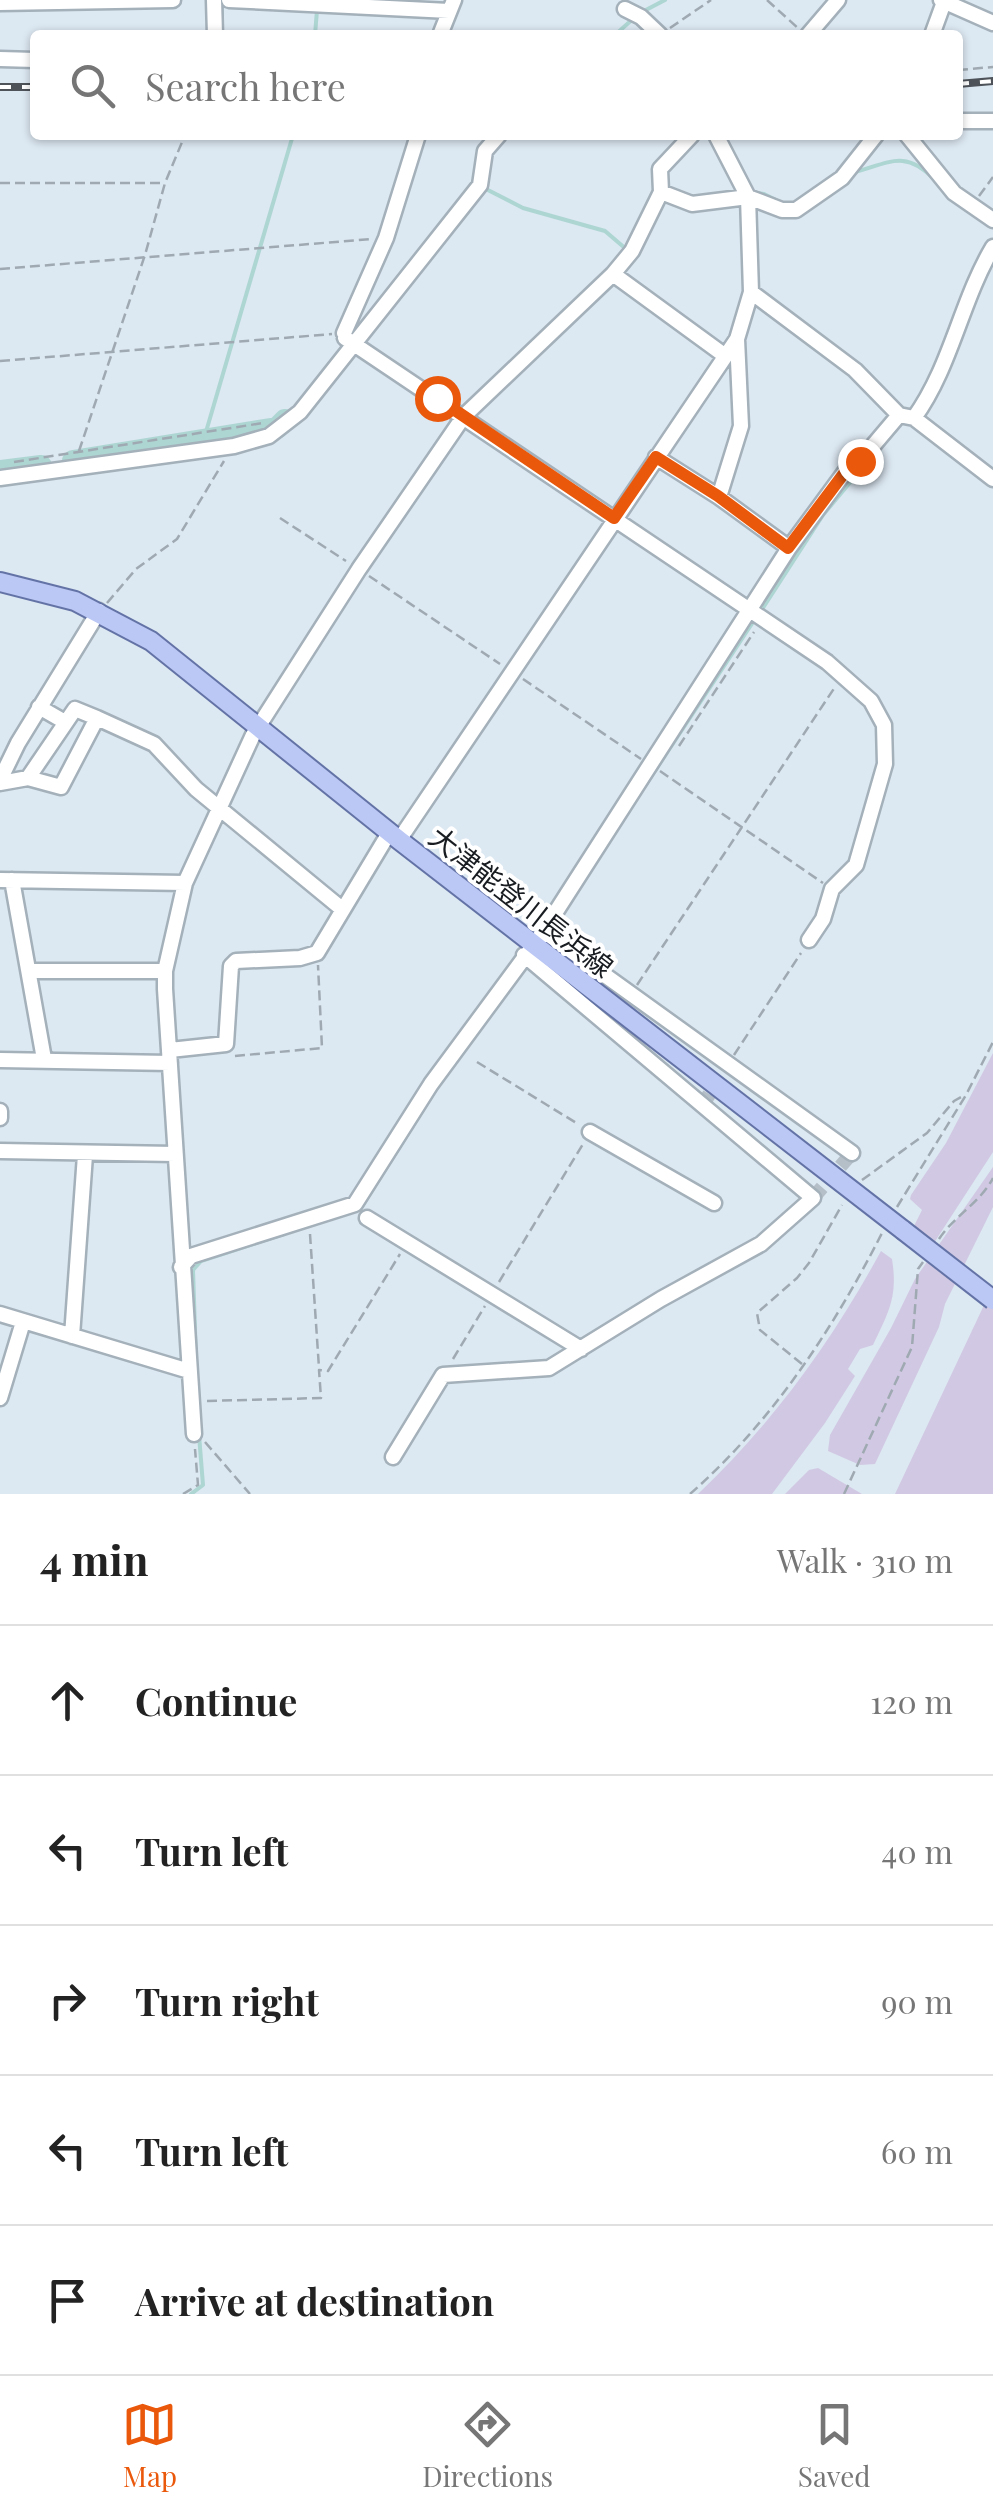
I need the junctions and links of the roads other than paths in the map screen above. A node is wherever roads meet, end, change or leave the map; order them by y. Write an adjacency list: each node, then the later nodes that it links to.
1 (174, 0): 6 (street)
2 (214, 0): 10 (street)
3 (229, 0): 7 (street)
4 (838, 0): 13 (street)
5 (942, 1): 9 (street); 14 (street)
6 (0, 3)
7 (451, 6): 11 (street)
8 (634, 13): 12 (street)
9 (993, 23)
10 (215, 30)
11 (442, 30)
12 (654, 30)
13 (811, 30)
14 (933, 30)
15 (0, 59): 16 (street)
16 (30, 60)
17 (963, 121): 18 (street)
18 (993, 121)
19 (416, 140): 31 (street)
20 (494, 140): 31 (street)
21 (687, 140): 25 (street)
22 (719, 140): 26 (street)
23 (872, 140): 26 (street)
24 (911, 140): 27 (street)
25 (661, 189): 26 (street); 29 (street)
26 (747, 193): 30 (street)
27 (993, 220)
28 (993, 247): 35 (street)
29 (613, 274): 33 (street); 34 (street)
30 (752, 292): 32 (street); 35 (street)
31 (348, 339): 34 (street); 37 (street)
32 (737, 339): 33 (street); 39 (street)
33 (724, 355): 36 (street)
34 (464, 416): 40 (street); 48 (street)
35 (907, 416): 38 (street); 41 (street)
36 (656, 457): 39 (street); 40 (street)
37 (0, 478)
38 (993, 479)
39 (718, 496): 41 (street)
40 (614, 518): 44 (street); 52 (street)
41 (788, 548): 44 (street)
42 (0, 582): 43 (main road, 大津能登川長浜線)
43 (99, 611): 45 (street); 48 (main road, 大津能登川長浜線)
44 (757, 614): 56 (street); 57 (street)
45 (38, 708): 47 (street); 50 (street)
46 (97, 718): 47 (street); 49 (street); 51 (street)
47 (65, 722): 49 (street)
48 (258, 728): 51 (street); 52 (main road, 大津能登川長浜線)
49 (28, 778): 50 (street)
50 (0, 782)
51 (218, 808): 54 (street); 55 (street)
52 (394, 836): 55 (street); 57 (main road, 大津能登川長浜線)
53 (6, 880): 54 (street); 58 (street)
54 (185, 883): 59 (street)
55 (342, 908): 60 (street)
56 (809, 940)
57 (533, 945): 65 (street); 70 (street); 71 (main road, 大津能登川長浜線, bridge); 75 (street)
58 (29, 971): 59 (street); 61 (street)
59 (166, 971): 60 (street)
60 (170, 1056): 61 (street); 67 (street)
61 (44, 1059): 62 (street)
62 (0, 1060)
63 (590, 1132): 68 (street)
64 (0, 1151): 66 (street)
65 (852, 1153)
66 (85, 1154): 67 (street); 74 (street)
67 (176, 1154): 70 (street)
68 (714, 1203)
69 (367, 1218): 75 (street)
70 (181, 1267): 76 (street)
71 (993, 1300)
72 (0, 1314): 73 (street)
73 (23, 1322): 74 (street); 77 (street)
74 (72, 1336): 76 (street)
75 (580, 1349): 80 (street)
76 (189, 1371): 79 (street)
77 (3, 1377): 78 (street)
78 (0, 1398)
79 (199, 1438)
80 (394, 1457)

